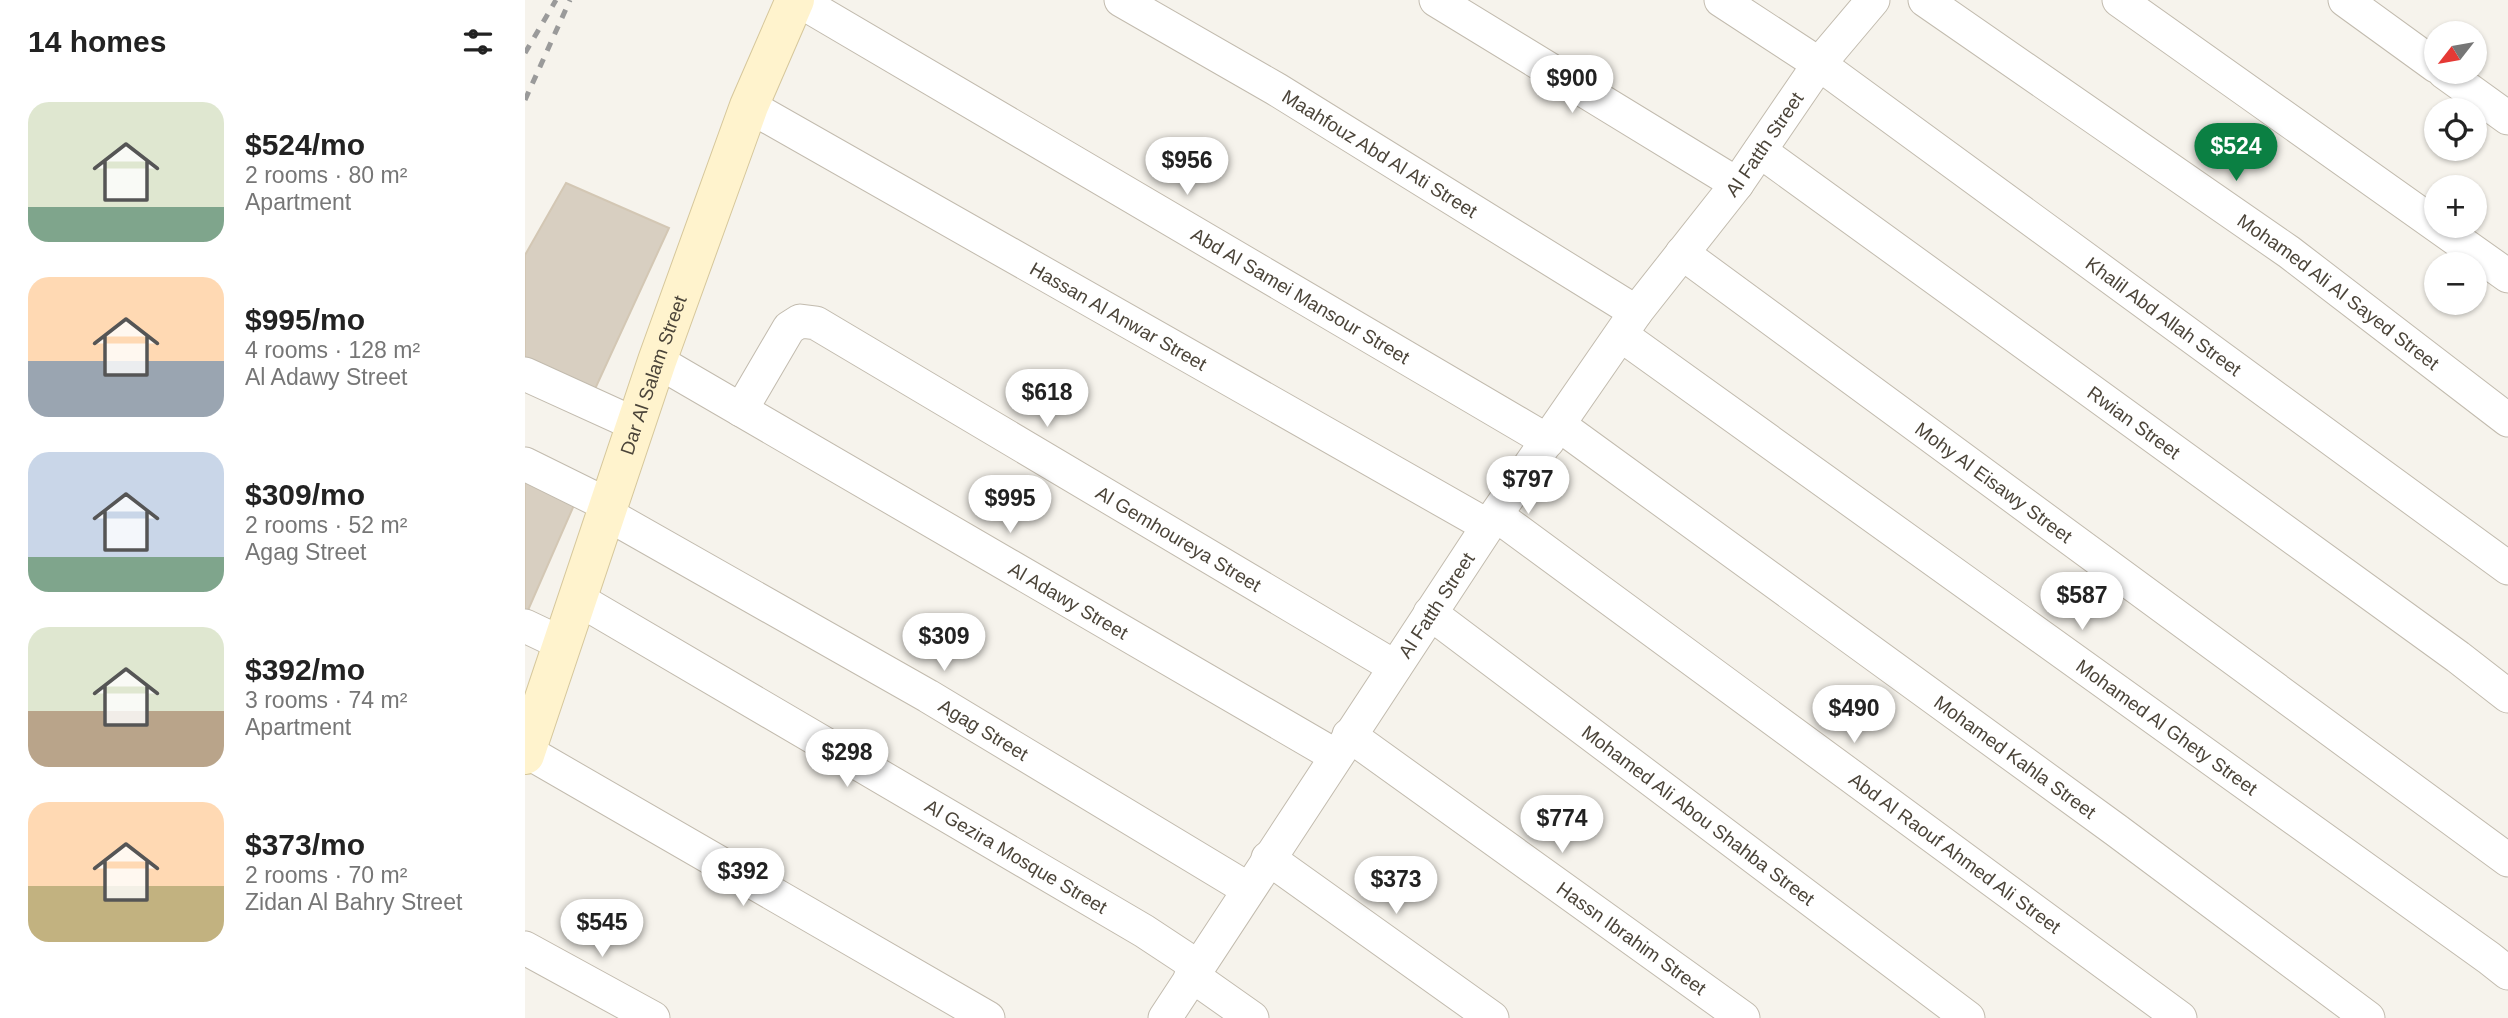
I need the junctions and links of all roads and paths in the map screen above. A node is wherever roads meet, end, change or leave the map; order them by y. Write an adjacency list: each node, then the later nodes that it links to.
1 (797, 0): 12 (main road, Dar Al Salam Street); 24 (street, Abd Al Samei Mansour Street)
2 (1121, 0): 18 (street, Maahfouz Abd Al Ati Street)
3 (1436, 0): 15 (street)
4 (1721, 0): 10 (street, Khalil Abd Allah Street)
5 (1873, 0): 10 (street, Al Fatth Street)
6 (1925, 0): 22 (street, Mohamed Ali Al Sayed Street)
7 (2119, 0): 17 (street)
8 (2345, 0): 9 (street)
9 (2424, 57)
10 (1819, 64): 14 (street, Al Fatth Street); 28 (street, Khalil Abd Allah Street)
11 (2461, 84): 13 (street)
12 (750, 106): 19 (main road, Dar Al Salam Street); 27 (street, Hassan Al Anwar Street)
13 (2508, 118)
14 (1760, 151): 15 (street, Al Fatth Street); 34 (street, Rwian Street)
15 (1737, 184): 16 (street, Al Fatth Street)
16 (1682, 253): 18 (street, Al Fatth Street); 38 (street, Mohy Al Eisawy Street)
17 (2508, 276)
18 (1629, 323): 24 (street, Al Fatth Street); 42 (street, Mohamed Al Ghety Street)
19 (657, 362): 21 (street, Al Adawy Street); 23 (main road, Dar Al Salam Street)
20 (525, 374): 23 (street)
21 (741, 410): 33 (street, Al Gemhoureya Street); 35 (street, Al Adawy Street)
22 (2508, 420)
23 (637, 425): 26 (main road, Dar Al Salam Street)
24 (1554, 433): 27 (street, Al Fatth Street); 51 (street, Mohamed Kahla Street)
25 (525, 464): 26 (street, Agag Street)
26 (608, 510): 29 (main road, Dar Al Salam Street); 39 (street, Agag Street)
27 (1492, 521): 30 (street, Al Fatth Street); 50 (street, Abd Al Raouf Ahmed Ali Street)
28 (2508, 568)
29 (578, 600): 32 (main road, Dar Al Salam Street); 41 (street, Al Gezira Mosque Street)
30 (1430, 613): 33 (street, Al Fatth Street); 49 (street, Mohamed Ali Abou Shahba Street)
31 (525, 626): 32 (street)
32 (563, 644): 36 (main road, Dar Al Salam Street)
33 (1395, 667): 35 (street, Al Fatth Street)
34 (2508, 696)
35 (1343, 746): 37 (street, Al Fatth Street); 48 (street, Hassn Ibrahim Street)
36 (526, 749): 44 (street)
37 (1268, 858): 39 (street, Al Fatth Street); 47 (street)
38 (2508, 860)
39 (1248, 889): 41 (street, Al Fatth Street)
40 (525, 948): 43 (street)
41 (1194, 970): 45 (street, Al Fatth Street); 46 (street, Al Gezira Mosque Street)
42 (2508, 974)
43 (653, 1018)
44 (988, 1018)
45 (1165, 1018)
46 (1252, 1018)
47 (1492, 1018)
48 (1743, 1018)
49 (1968, 1018)
50 (2180, 1018)
51 (2368, 1018)

